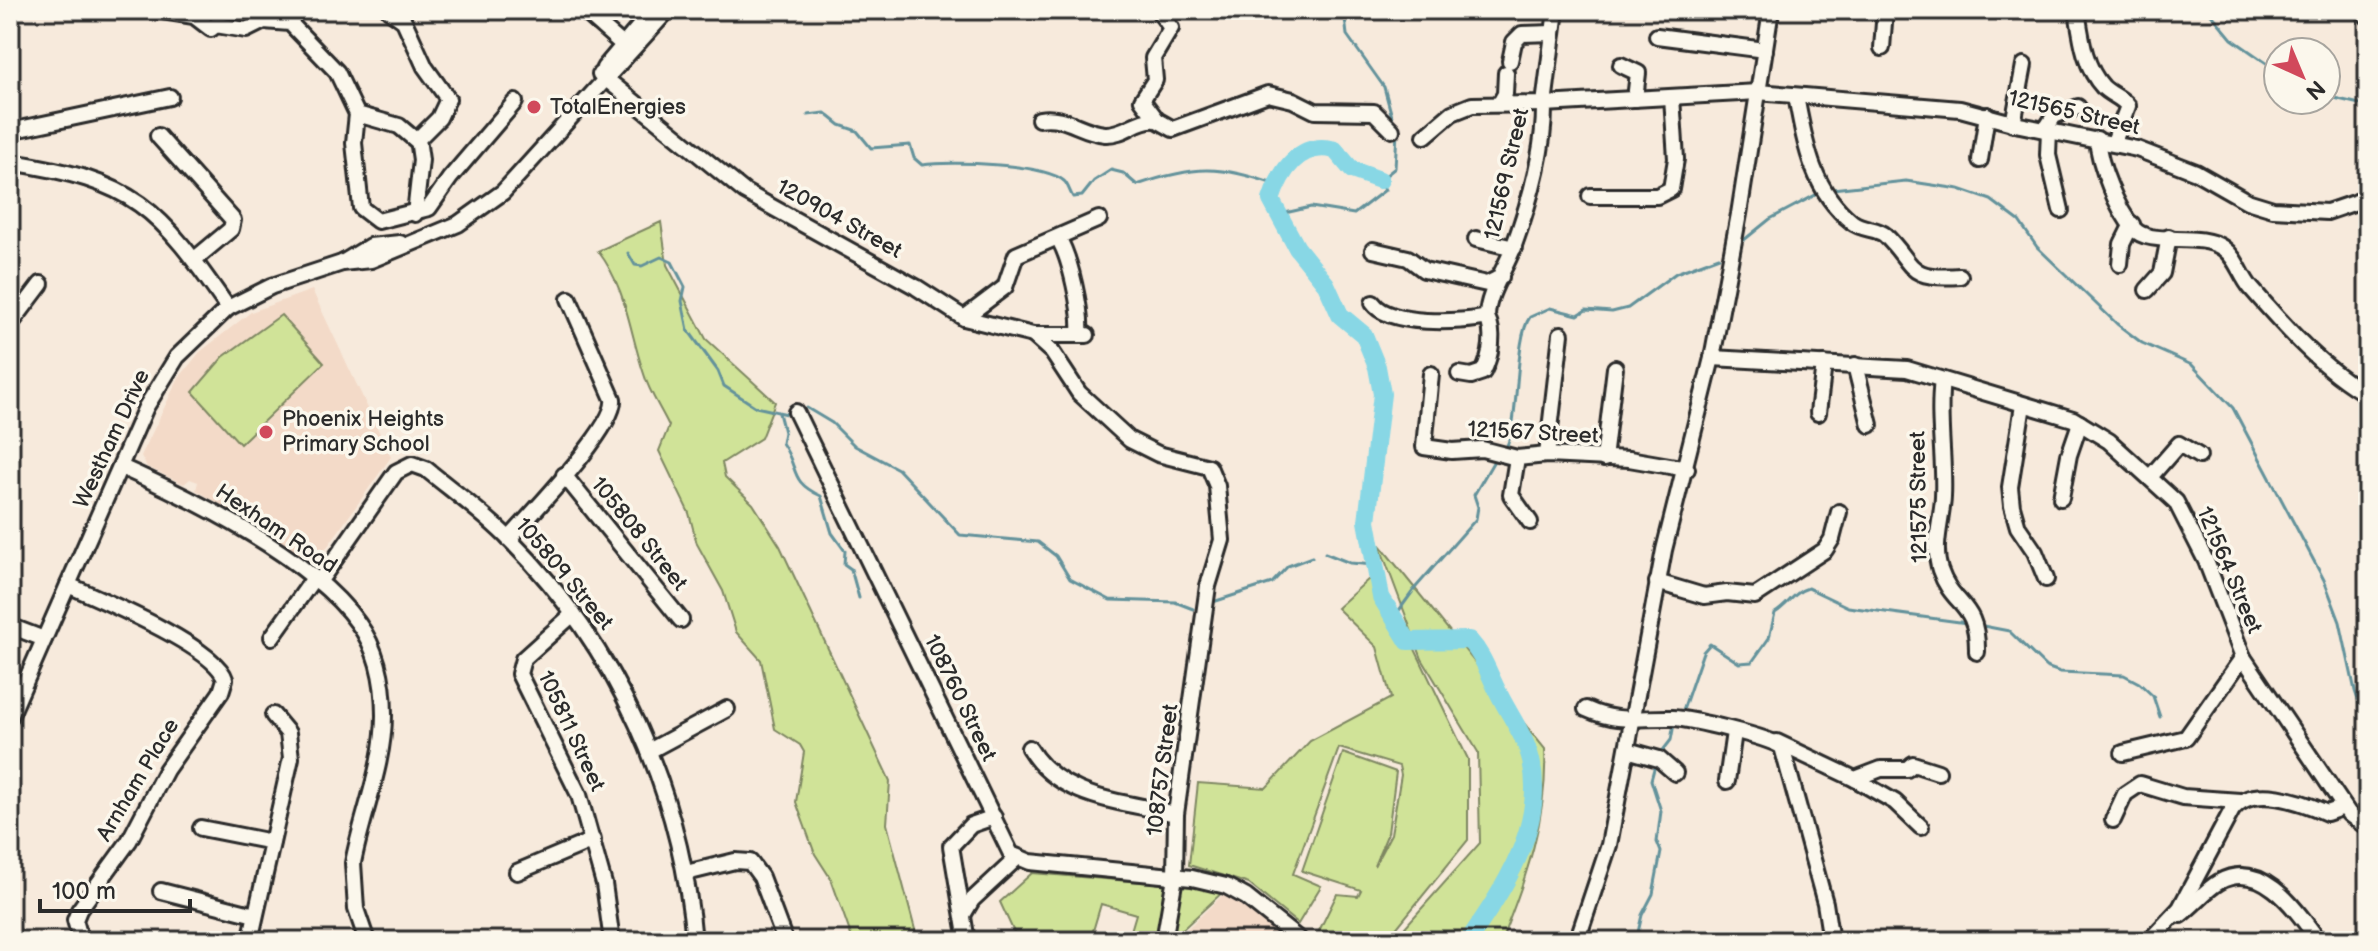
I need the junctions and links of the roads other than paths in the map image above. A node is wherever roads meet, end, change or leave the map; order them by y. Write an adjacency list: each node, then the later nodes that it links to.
1 (156, 10): 30 (street)
2 (389, 10): 41 (street)
3 (583, 10): 15 (street)
4 (653, 10): 15 (street, Westham Drive)
5 (668, 10): 20 (street, Westham Drive)
6 (1158, 10): 33 (street)
7 (1556, 10): 13 (street)
8 (1771, 10): 17 (street)
9 (1885, 10): 16 (street)
10 (2077, 10): 42 (street)
11 (2361, 10): 12 (street)
12 (2368, 17)
13 (1553, 33): 27 (street); 28 (street)
14 (1657, 36): 17 (street)
15 (623, 45): 20 (street, Westham Drive)
16 (1882, 48)
17 (1765, 50): 21 (street)
18 (1621, 65): 25 (street)
19 (2024, 65): 34 (street)
20 (603, 76): 64 (street, Westham Drive); 66 (street, 120904 Street)
21 (1758, 92): 22 (street, 121565 Street); 24 (street, 121569 Street); 70 (street)
22 (1796, 96): 31 (street, 121565 Street); 58 (street)
23 (170, 97): 37 (street)
24 (1672, 97): 25 (street, 121569 Street); 45 (street)
25 (1635, 99): 28 (street, 121569 Street)
26 (515, 102): 48 (street)
27 (1500, 103): 28 (street); 39 (street)
28 (1544, 104): 54 (street, 121569 Street)
29 (2078, 107): 36 (street)
30 (357, 114): 41 (street); 48 (street)
31 (1987, 115): 34 (street, 121565 Street); 43 (street)
32 (1039, 119): 33 (street)
33 (1157, 120): 35 (street)
34 (2013, 124): 36 (street, 121565 Street)
35 (1392, 130)
36 (2047, 130): 40 (street, 121565 Street); 47 (street)
37 (10, 131)
38 (158, 136): 56 (street)
39 (1425, 136)
40 (2097, 139): 42 (street, 121565 Street); 50 (street)
41 (418, 142): 48 (street)
42 (2114, 142): 46 (street, 121565 Street)
43 (1980, 160)
44 (10, 162): 56 (street)
45 (1590, 196)
46 (2368, 198)
47 (2061, 210)
48 (415, 214)
49 (1099, 219): 52 (street)
50 (2132, 224): 51 (street); 57 (street)
51 (2169, 237): 61 (street); 77 (street)
52 (1058, 238): 66 (street); 69 (street, 120904 Street)
53 (1476, 239): 54 (street)
54 (1514, 248): 59 (street, 121569 Street)
55 (1373, 250): 59 (street)
56 (195, 259): 64 (street)
57 (2120, 264)
58 (1960, 276)
59 (1502, 277): 65 (street, 121569 Street)
60 (41, 284): 67 (street)
61 (2147, 290)
62 (569, 299): 89 (street)
63 (1373, 303): 65 (street)
64 (228, 308): 87 (street, Westham Drive)
65 (1487, 317): 75 (street)
66 (964, 318): 69 (street, 120904 Street)
67 (10, 325)
68 (1561, 334): 83 (street)
69 (1033, 335): 124 (street, 108757 Street)
70 (1712, 358): 71 (street, 121564 Street); 88 (street)
71 (1824, 364): 72 (street, 121564 Street); 80 (street)
72 (1855, 365): 76 (street, 121564 Street); 82 (street)
73 (1615, 368): 86 (street)
74 (1431, 374): 85 (street, 121567 Street)
75 (1459, 374)
76 (1942, 380): 78 (street, 121564 Street); 104 (street, 121575 Street)
77 (2368, 395)
78 (2023, 405): 81 (street, 121564 Street); 95 (street)
79 (796, 412): 125 (street, 108760 Street)
80 (1818, 413)
81 (2080, 423): 90 (street, 121564 Street); 91 (street)
82 (1870, 425)
83 (1547, 455): 85 (street, 121567 Street); 86 (street, 121567 Street)
84 (2199, 456): 90 (street)
85 (1517, 458): 93 (street)
86 (1604, 459): 88 (street, 121567 Street)
87 (121, 467): 96 (street, Hexham Road); 98 (street, Westham Drive)
88 (1687, 469): 97 (street)
89 (564, 475): 94 (street); 100 (street, 105808 Street)
90 (2151, 476): 105 (street, 121564 Street)
91 (2061, 498)
92 (1839, 512): 97 (street)
93 (1530, 522)
94 (509, 539): 96 (street, 105809 Street); 99 (street, 105809 Street)
95 (2046, 579)
96 (316, 580): 102 (street); 143 (street, Hexham Road)
97 (1657, 582): 111 (street)
98 (68, 585): 103 (street, Westham Drive); 141 (street, Arnham Place)
99 (573, 614): 116 (street, 105809 Street); 130 (street, 105811 Street)
100 (681, 620)
101 (10, 626): 103 (street)
102 (272, 637)
103 (44, 639): 106 (street, Westham Drive)
104 (1977, 652)
105 (2243, 657): 117 (street); 123 (street, 121564 Street)
106 (18, 682): 110 (street, Westham Drive)
107 (727, 709): 116 (street)
108 (1586, 709): 111 (street)
109 (273, 715): 131 (street)
110 (10, 717)
111 (1631, 722): 112 (street); 115 (street)
112 (1734, 732): 113 (street); 121 (street)
113 (1773, 741): 120 (street); 151 (street)
114 (1029, 748): 124 (street)
115 (1627, 750): 119 (street); 150 (street)
116 (649, 751): 134 (street, 105809 Street)
117 (2123, 753)
118 (1938, 772): 120 (street)
119 (1675, 773)
120 (1855, 779): 127 (street)
121 (1727, 781)
122 (2240, 801): 123 (street); 126 (street); 139 (street)
123 (2344, 807): 129 (street, 121564 Street)
124 (1176, 814): 135 (street, 108757 Street)
125 (994, 817): 132 (street, 108760 Street); 138 (street)
126 (2113, 820)
127 (1921, 827)
128 (201, 828): 131 (street)
129 (2368, 828)
130 (593, 840): 133 (street); 144 (street, 105811 Street)
131 (272, 842): 137 (street)
132 (1017, 858): 135 (street); 138 (street)
133 (517, 872)
134 (686, 873): 145 (street, 105809 Street); 146 (street)
135 (1175, 877): 148 (street, 108757 Street); 149 (street)
136 (161, 891): 137 (street)
137 (255, 915): 142 (street)
138 (963, 915): 147 (street)
139 (2173, 919): 140 (street); 152 (street)
140 (2153, 940)
141 (81, 941)
142 (250, 941)
143 (367, 941)
144 (612, 941)
145 (694, 941)
146 (785, 941)
147 (967, 941)
148 (1164, 941)
149 (1301, 941)
150 (1577, 941)
151 (1831, 941)
152 (2319, 941)

